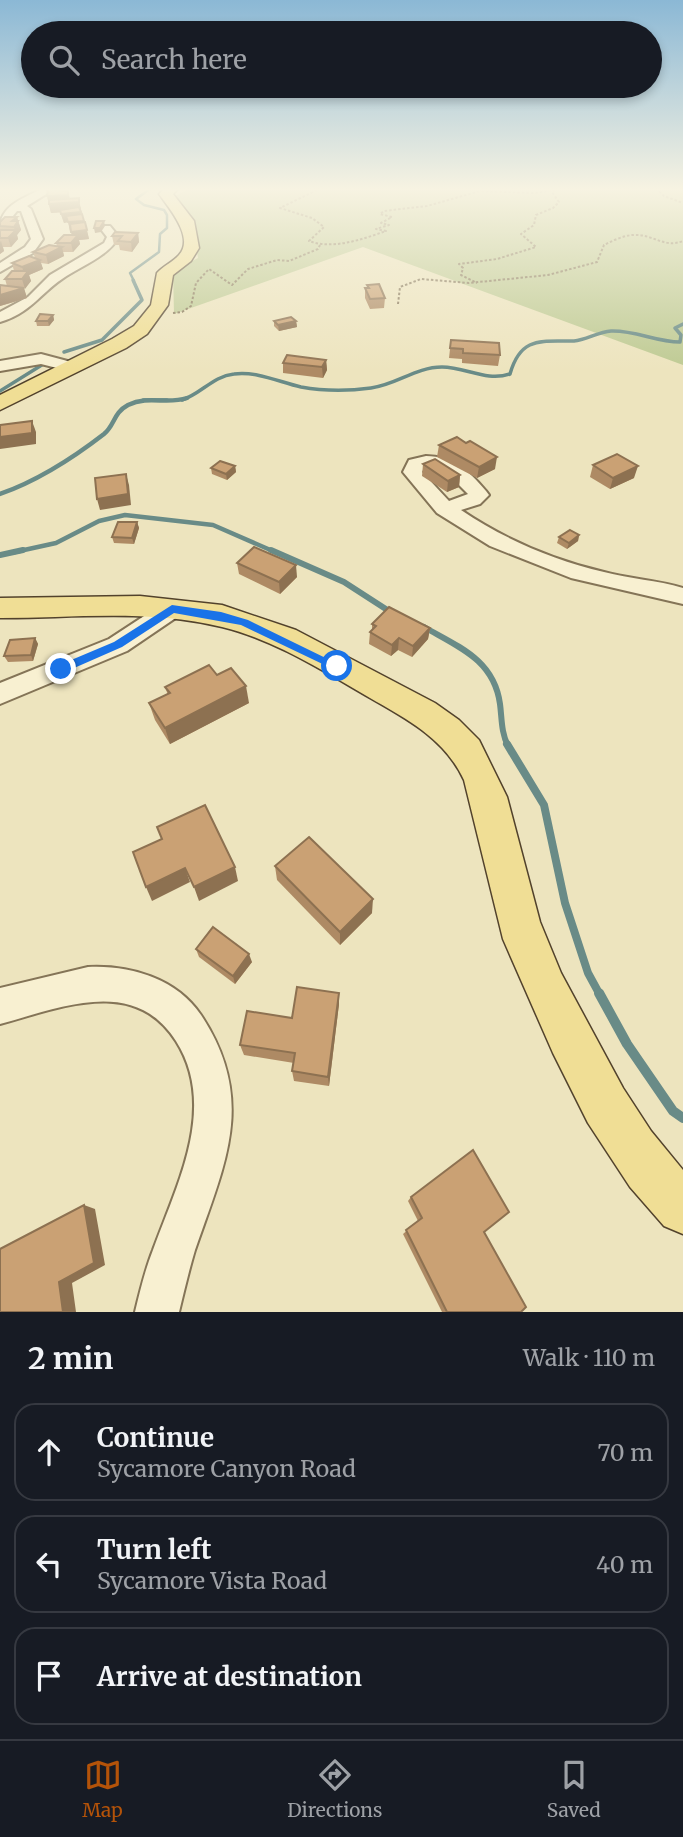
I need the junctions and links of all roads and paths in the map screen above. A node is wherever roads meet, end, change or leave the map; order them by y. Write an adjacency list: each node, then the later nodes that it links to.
1 (30, 249): 7 (street)
2 (101, 249): 11 (street)
3 (190, 249): 10 (main road)
4 (317, 249): 10 (path)
5 (529, 249): 8 (path)
6 (603, 249): 8 (path)
7 (0, 268)
8 (477, 283): 9 (path)
9 (398, 304)
10 (158, 309): 13 (main road)
11 (0, 318)
12 (0, 366): 13 (street)
13 (69, 366): 14 (main road)
14 (0, 404)
15 (444, 509): 16 (street)
16 (683, 596)
17 (0, 608): 18 (main road)
18 (172, 609): 19 (street); 21 (main road)
19 (0, 694)
20 (0, 1006): 22 (street)
21 (683, 1207)
22 (157, 1312)

